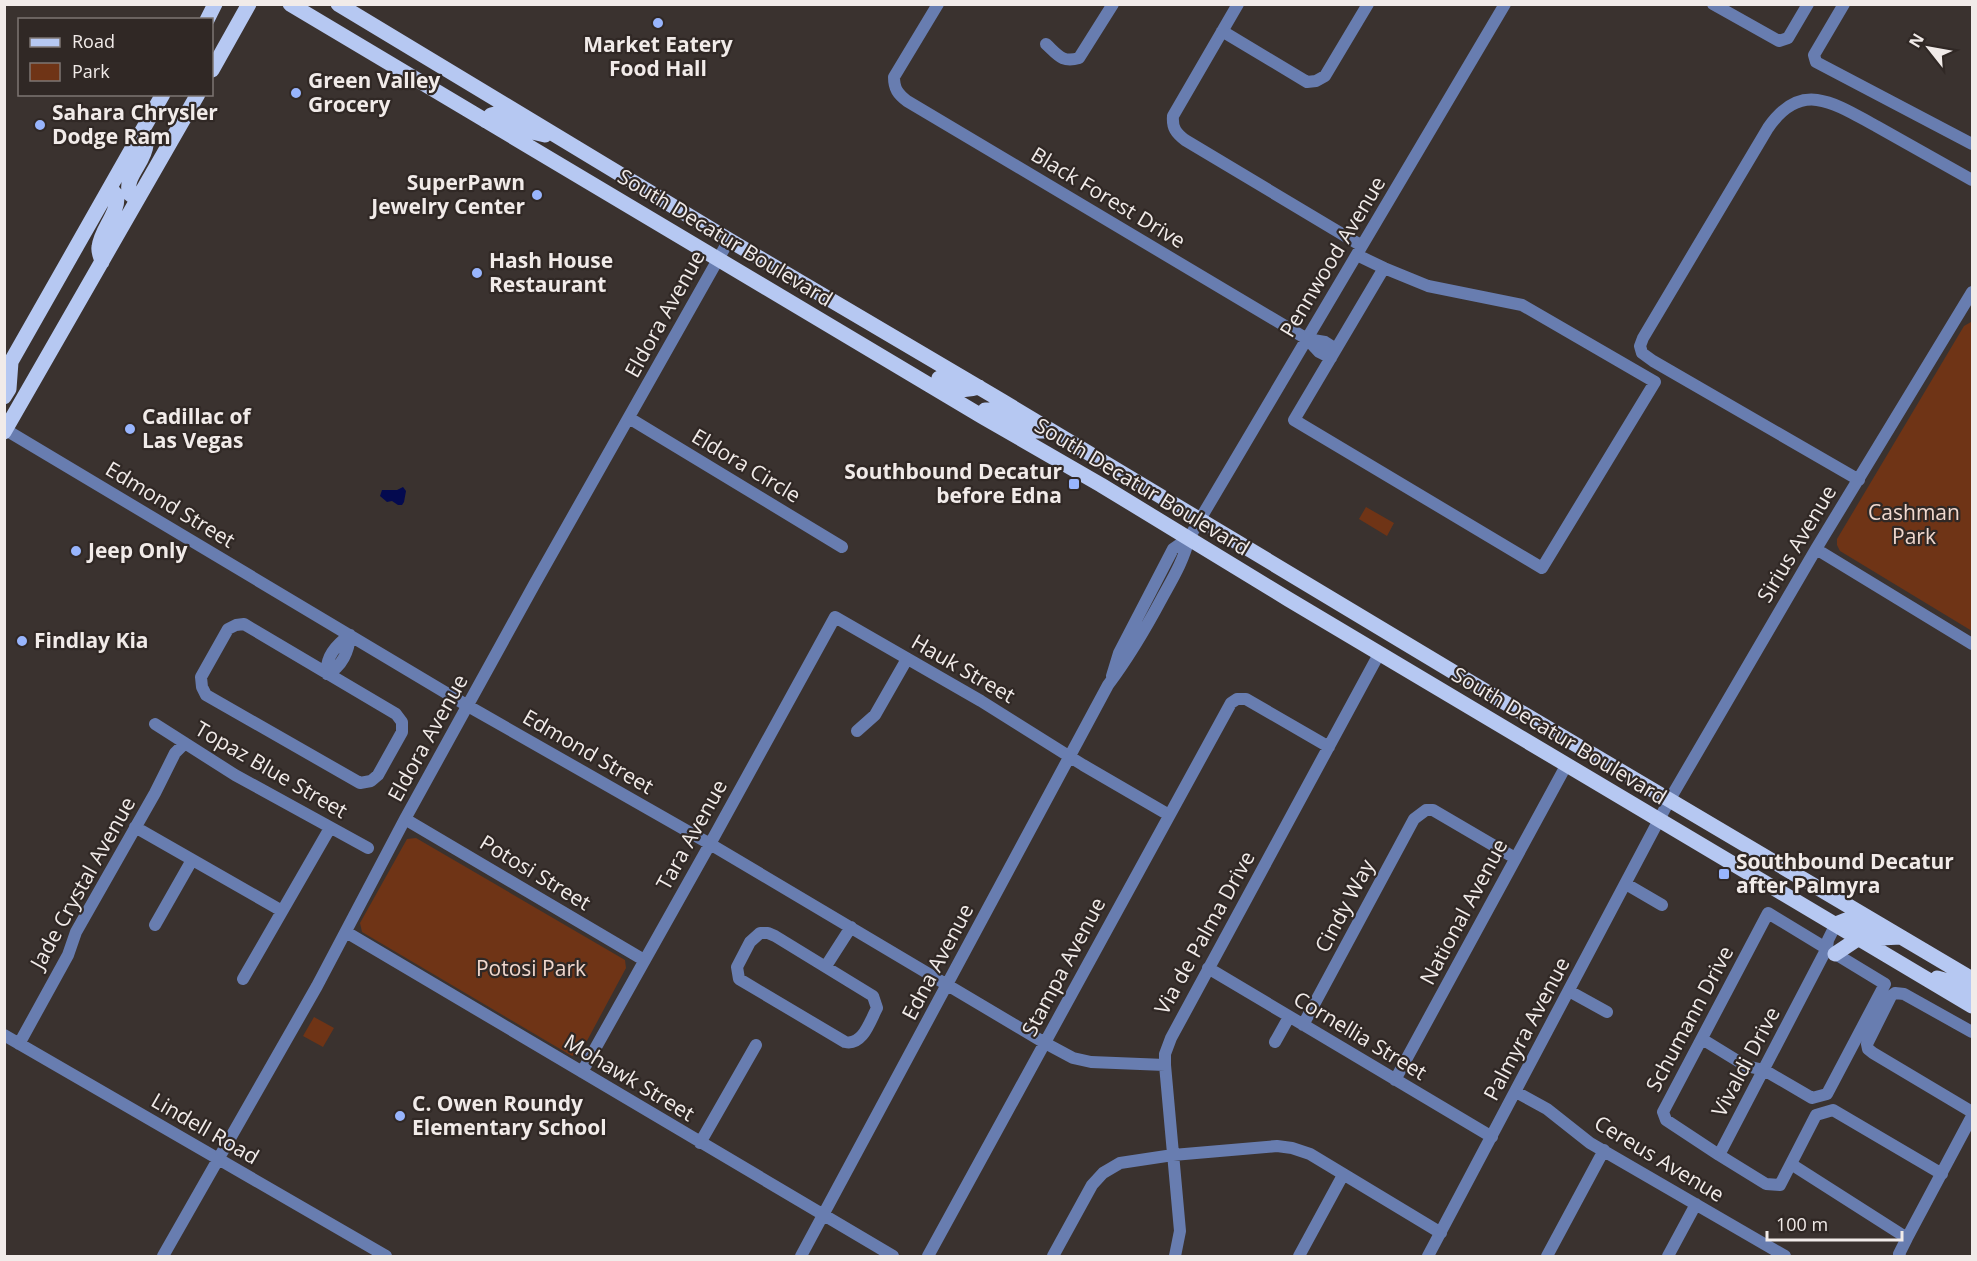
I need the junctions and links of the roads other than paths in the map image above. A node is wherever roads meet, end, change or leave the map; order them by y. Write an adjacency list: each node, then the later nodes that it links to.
1 (216, 4): 13 (main road)
2 (249, 4): 16 (main road)
3 (290, 4): 17 (main road, South Decatur Boulevard)
4 (338, 4): 20 (main road, South Decatur Boulevard)
5 (938, 4): 37 (street, Black Forest Drive)
6 (1113, 4): 15 (street)
7 (1238, 4): 14 (street)
8 (1368, 4): 14 (street)
9 (1505, 4): 31 (street, Pennwood Avenue)
10 (1713, 4): 11 (street)
11 (1808, 4)
12 (1844, 4): 24 (street)
13 (208, 18)
14 (1222, 31): 31 (street)
15 (1046, 44)
16 (213, 68)
17 (417, 80): 20 (main road); 21 (main road, South Decatur Boulevard)
18 (162, 96): 22 (main road)
19 (197, 96): 29 (main road)
20 (495, 99): 23 (main road, South Decatur Boulevard)
21 (486, 121): 23 (main road); 28 (main road, South Decatur Boulevard)
22 (142, 131): 27 (main road); 29 (main road)
23 (561, 138): 25 (main road, South Decatur Boulevard)
24 (1972, 144)
25 (615, 171): 28 (main road); 30 (main road, South Decatur Boulevard)
26 (1972, 180): 47 (street)
27 (110, 188): 33 (main road); 40 (main road)
28 (605, 191): 32 (main road, South Decatur Boulevard)
29 (137, 200): 33 (main road)
30 (729, 240): 32 (street, Eldora Avenue); 41 (main road, South Decatur Boulevard)
31 (1360, 250): 34 (street); 37 (street, Pennwood Avenue)
32 (718, 259): 39 (main road, South Decatur Boulevard); 44 (street, Eldora Avenue)
33 (102, 262): 45 (main road)
34 (1383, 268): 38 (street); 38 (street)
35 (1972, 292): 36 (street, Sirius Avenue)
36 (1969, 305): 47 (street, Sirius Avenue)
37 (1307, 339): 38 (street, Black Forest Drive); 48 (street, Pennwood Avenue)
38 (1333, 353)
39 (879, 354): 41 (main road); 43 (main road, South Decatur Boulevard)
40 (8, 368): 42 (main road)
41 (979, 387): 46 (main road, South Decatur Boulevard)
42 (4, 397)
43 (980, 415): 46 (main road); 48 (main road, South Decatur Boulevard)
44 (629, 418): 49 (street, Eldora Circle); 58 (street, Eldora Avenue)
45 (5, 430): 52 (street, Edmond Street)
46 (1052, 431): 48 (main road, South Decatur Boulevard)
47 (1858, 480): 50 (street, Sirius Avenue)
48 (1194, 529): 54 (main road, South Decatur Boulevard); 56 (main road, South Decatur Boulevard); 63 (street, Edna Avenue)
49 (842, 547)
50 (1816, 549): 53 (street); 65 (street, Sirius Avenue)
51 (835, 617): 55 (street, Hauk Street); 71 (street, Tara Avenue)
52 (350, 635): 57 (street); 58 (street, Edmond Street)
53 (1972, 644)
54 (1379, 654): 56 (main road); 62 (street, Via de Palma Drive); 64 (main road, South Decatur Boulevard)
55 (907, 659): 60 (street); 63 (street, Hauk Street)
56 (1448, 669): 65 (main road, South Decatur Boulevard)
57 (327, 674): 57 (street)
58 (468, 706): 67 (street, Eldora Avenue); 71 (street, Edmond Street)
59 (155, 724): 61 (street, Topaz Blue Street)
60 (857, 731)
61 (185, 743): 69 (street, Jade Crystal Avenue); 70 (street, Topaz Blue Street)
62 (1329, 747): 66 (street, Stampa Avenue); 87 (street, Via de Palma Drive)
63 (1071, 756): 66 (street, Hauk Street); 91 (street, Edna Avenue)
64 (1567, 764): 68 (main road, South Decatur Boulevard); 73 (street, National Avenue)
65 (1670, 800): 68 (street, Sirius Avenue); 82 (main road, South Decatur Boulevard)
66 (1169, 815): 102 (street, Stampa Avenue)
67 (405, 819): 81 (street, Eldora Avenue); 85 (street, Potosi Street)
68 (1659, 820): 75 (street, Palmyra Avenue); 78 (main road, South Decatur Boulevard)
69 (135, 827): 74 (street); 103 (street, Jade Crystal Avenue)
70 (330, 828): 72 (street, Topaz Blue Street); 77 (street)
71 (711, 844): 80 (street, Edmond Street); 85 (street, Tara Avenue)
72 (368, 848)
73 (1515, 858): 97 (street, Cindy Way); 108 (street, National Avenue)
74 (192, 860): 77 (street); 79 (street)
75 (1626, 884): 76 (street); 92 (street, Palmyra Avenue)
76 (1662, 904)
77 (282, 911): 89 (street)
78 (1836, 924): 82 (main road); 83 (main road, South Decatur Boulevard); 84 (street, Vivaldi Drive)
79 (155, 925)
80 (850, 927): 86 (street); 91 (street, Edmond Street)
81 (346, 932): 107 (street, Mohawk Street); 116 (street, Eldora Avenue)
82 (1901, 937): 90 (main road, South Decatur Boulevard)
83 (1859, 938): 84 (main road); 88 (main road, South Decatur Boulevard)
84 (1828, 952): 100 (street, Schumann Drive); 106 (street, Vivaldi Drive); 106 (street)
85 (644, 960): 107 (street, Tara Avenue)
86 (826, 966): 86 (street)
87 (1208, 968): 96 (street, Cornellia Street); 105 (street, Via de Palma Drive)
88 (1914, 972): 93 (main road); 94 (main road, South Decatur Boulevard)
89 (243, 979)
90 (1972, 979)
91 (948, 984): 102 (street, Edmond Street); 121 (street, Edna Avenue)
92 (1569, 991): 95 (street); 109 (street, Palmyra Avenue)
93 (1972, 994)
94 (1972, 1006)
95 (1607, 1012)
96 (1289, 1017): 97 (street, Cornellia Street); 101 (street)
97 (1303, 1025): 108 (street, Cornellia Street)
98 (1972, 1032): 110 (street)
99 (4, 1035): 103 (street, Lindell Road)
100 (1702, 1039): 106 (street); 115 (street, Schumann Drive)
101 (1275, 1042)
102 (1045, 1043): 105 (street, Edmond Street); 128 (street, Stampa Avenue)
103 (19, 1044): 116 (street, Lindell Road)
104 (756, 1045): 112 (street)
105 (1165, 1065): 114 (street, Via de Palma Drive)
106 (1764, 1070): 115 (street, Vivaldi Drive)
107 (582, 1072): 112 (street, Mohawk Street)
108 (1395, 1080): 111 (street, Cornellia Street)
109 (1516, 1092): 111 (street, Palmyra Avenue); 113 (street, Cereus Avenue)
110 (1972, 1114): 118 (street)
111 (1492, 1137): 122 (street, Palmyra Avenue)
112 (700, 1143): 121 (street, Mohawk Street)
113 (1604, 1150): 120 (street, Cereus Avenue); 133 (street)
114 (1173, 1155): 119 (street); 129 (street); 130 (street, Via de Palma Drive)
115 (1719, 1155): 117 (street)
116 (219, 1159): 124 (street, Eldora Avenue); 125 (street, Lindell Road)
117 (1791, 1164): 118 (street); 123 (street)
118 (1942, 1174): 123 (street)
119 (1344, 1175): 122 (street); 131 (street)
120 (1696, 1204): 134 (street); 135 (street, Cereus Avenue)
121 (824, 1216): 126 (street, Edna Avenue); 127 (street, Mohawk Street)
122 (1441, 1233): 132 (street, Palmyra Avenue)
123 (1907, 1238): 136 (street)
124 (163, 1257)
125 (386, 1257)
126 (801, 1257)
127 (893, 1257)
128 (928, 1257)
129 (1053, 1257)
130 (1175, 1257)
131 (1299, 1257)
132 (1428, 1257)
133 (1547, 1257)
134 (1668, 1257)
135 (1785, 1257)
136 (1900, 1257)

